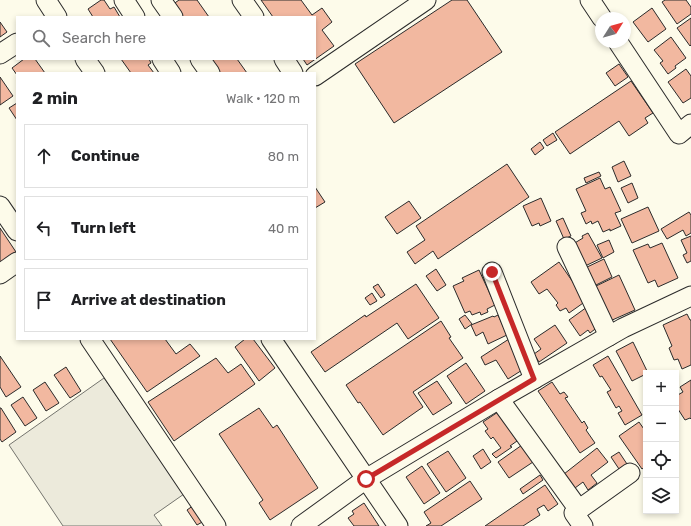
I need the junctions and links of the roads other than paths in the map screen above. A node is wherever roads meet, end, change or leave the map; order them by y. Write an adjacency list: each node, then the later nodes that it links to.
1 (46, 0): 8 (street)
2 (124, 0): 9 (street)
3 (161, 0): 10 (street)
4 (242, 0): 11 (street)
5 (426, 0): 23 (street)
6 (590, 0): 7 (street)
7 (598, 12)
8 (55, 16)
9 (134, 16)
10 (171, 16)
11 (253, 16)
12 (16, 43): 14 (street)
13 (622, 48): 24 (street)
14 (0, 54)
15 (86, 60): 19 (street)
16 (163, 60): 20 (street)
17 (201, 60): 21 (street)
18 (285, 60): 22 (street)
19 (94, 72)
20 (170, 72)
21 (209, 72)
22 (293, 72)
23 (316, 75)
24 (691, 124)
25 (0, 206): 26 (street)
26 (16, 230)
27 (567, 247): 32 (street)
28 (16, 263): 30 (street)
29 (492, 272): 35 (street)
30 (0, 274)
31 (691, 296): 32 (street)
32 (609, 336): 35 (street)
33 (91, 340): 40 (street)
34 (272, 340): 38 (street)
35 (534, 379): 36 (street)
36 (499, 399): 38 (street); 39 (street)
37 (630, 472): 39 (street)
38 (366, 479): 41 (street); 42 (street)
39 (581, 518)
40 (216, 526)
41 (301, 526)
42 (398, 526)

